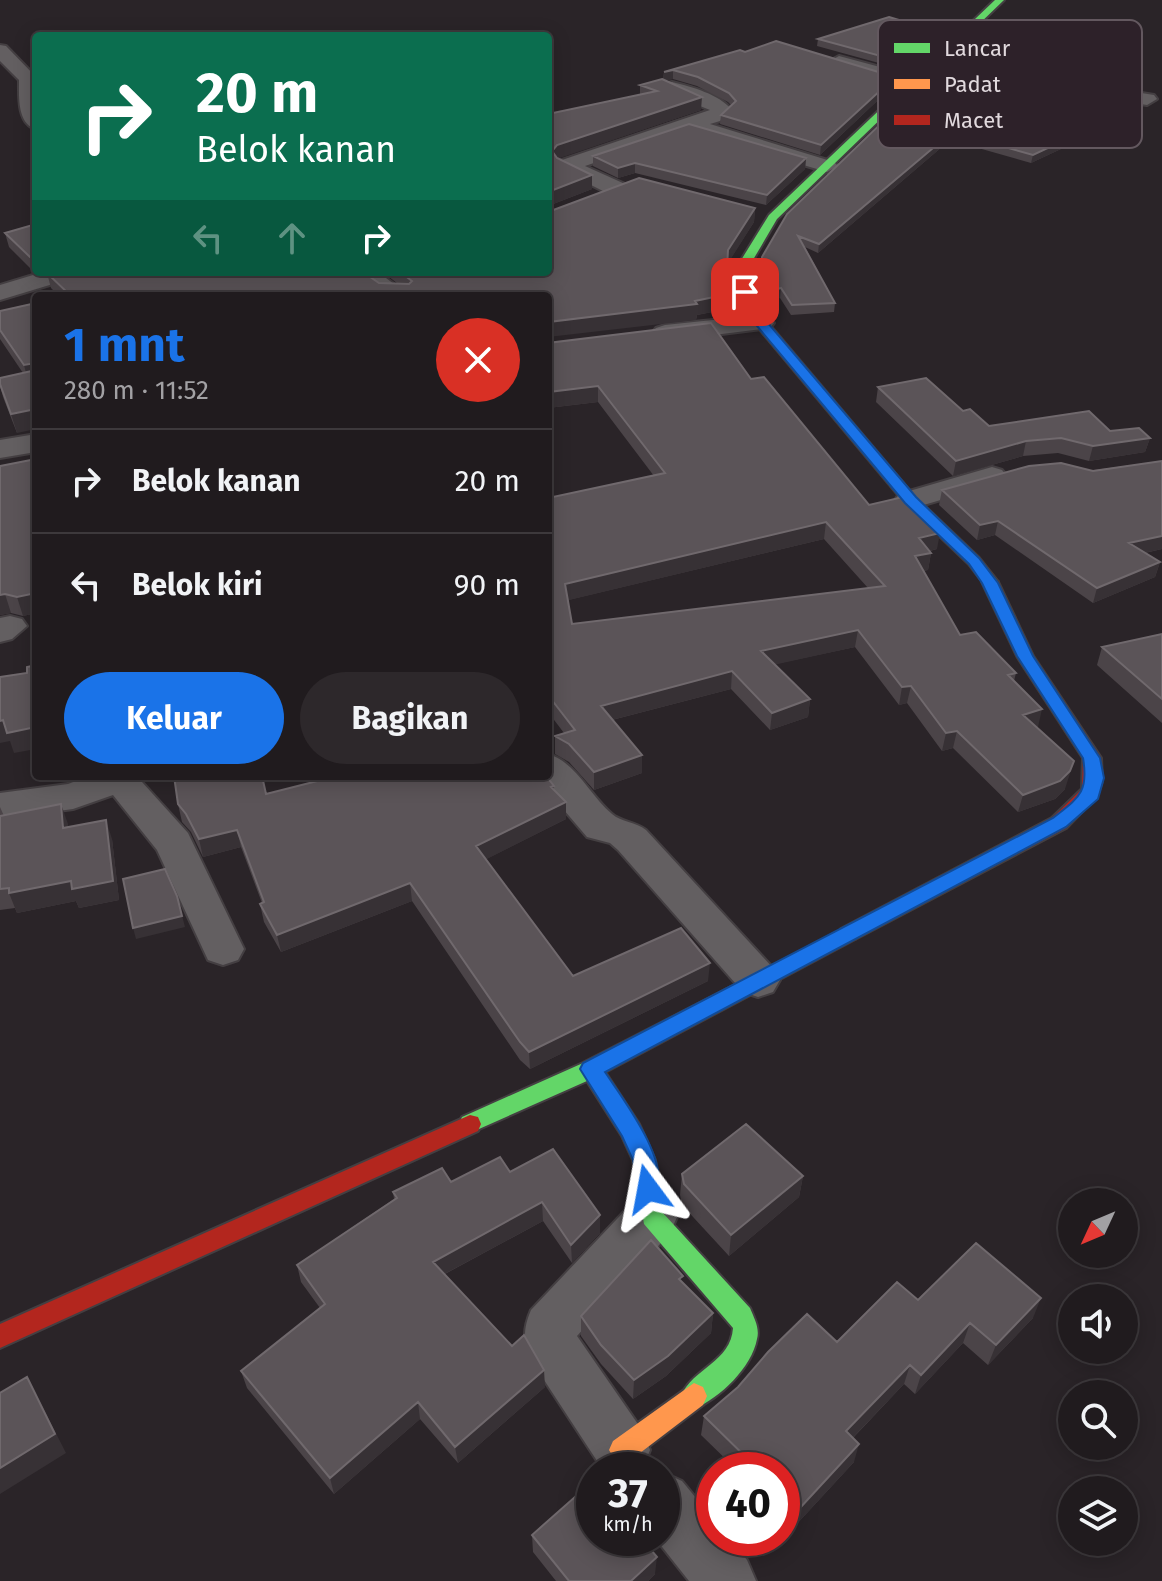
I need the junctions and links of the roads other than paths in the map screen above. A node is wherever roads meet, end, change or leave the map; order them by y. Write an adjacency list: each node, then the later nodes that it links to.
1 (1000, 0): 2 (street)
2 (978, 20)
3 (0, 50): 9 (street)
4 (817, 55): 5 (street)
5 (878, 72)
6 (672, 88): 11 (street)
7 (1142, 98): 8 (street)
8 (1147, 99)
9 (32, 113)
10 (878, 117): 12 (street)
11 (688, 124): 12 (street); 13 (street)
12 (827, 166): 15 (street)
13 (595, 199)
14 (747, 212): 15 (street)
15 (773, 217): 20 (street)
16 (55, 276): 19 (street)
17 (368, 276): 18 (street)
18 (392, 292)
19 (0, 293)
20 (761, 323): 21 (street); 25 (street)
21 (646, 335)
22 (32, 444): 23 (street)
23 (0, 449)
24 (1023, 468): 25 (street)
25 (910, 500): 31 (street)
26 (552, 772): 31 (street)
27 (118, 780): 29 (street)
28 (125, 780): 30 (street)
29 (0, 806)
30 (223, 949)
31 (758, 980): 32 (street)
32 (591, 1069): 33 (street); 34 (street)
33 (652, 1217): 35 (street); 36 (street)
34 (0, 1336)
35 (625, 1452)
36 (638, 1452)
37 (680, 1524): 38 (street)
38 (726, 1581)

